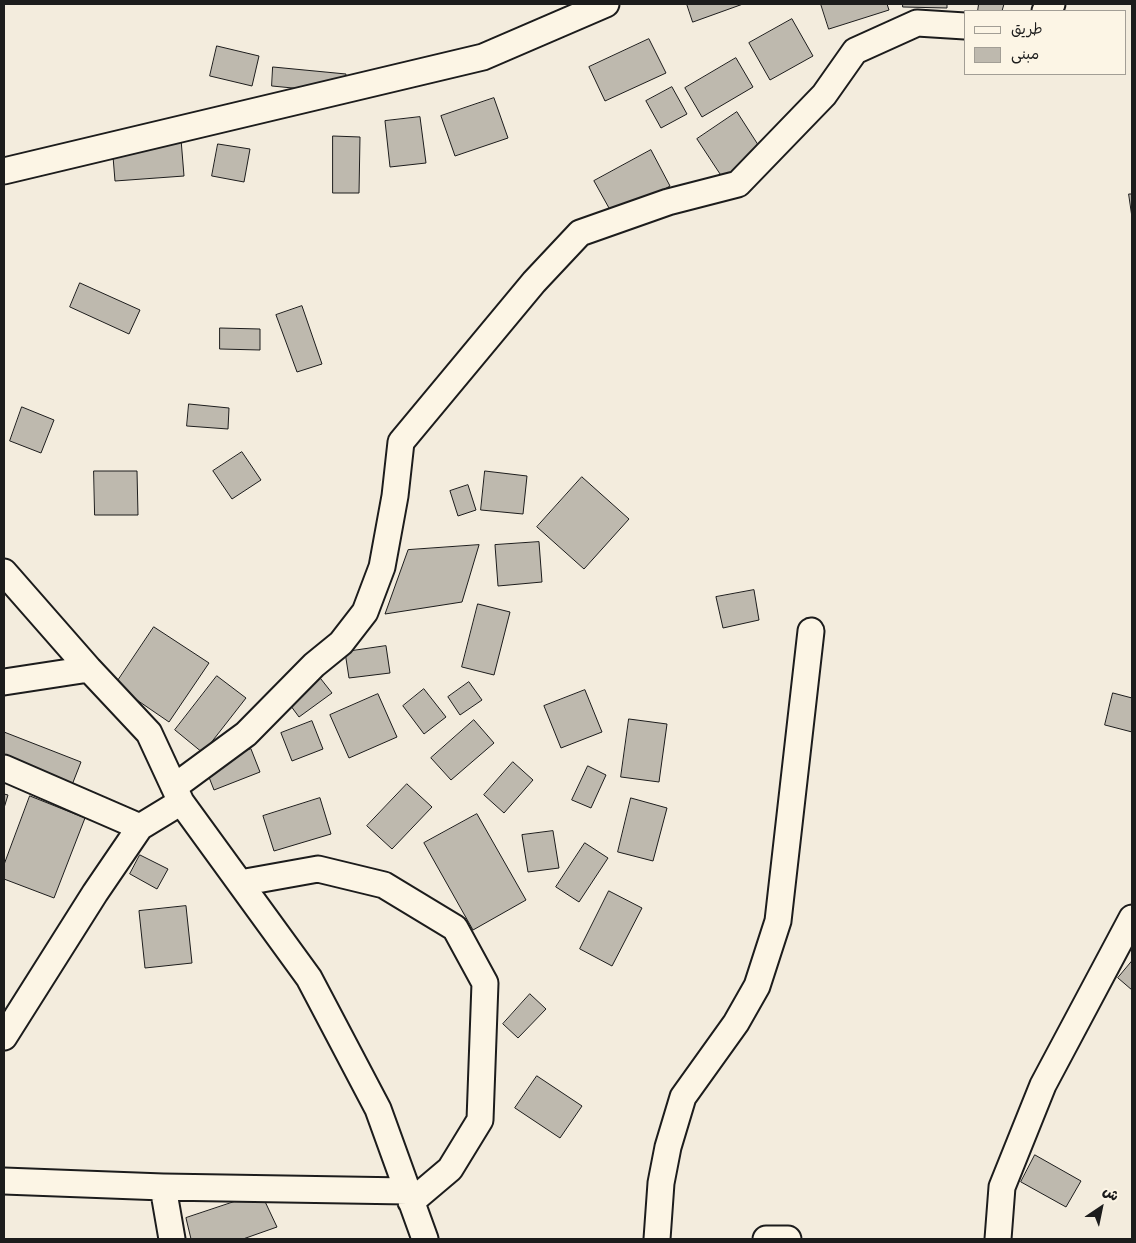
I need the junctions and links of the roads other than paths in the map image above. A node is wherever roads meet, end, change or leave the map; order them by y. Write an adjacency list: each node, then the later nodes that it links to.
1 (606, 4): 3 (street)
2 (964, 26): 9 (street)
3 (4, 171)
4 (4, 572): 6 (street)
5 (811, 631): 19 (street)
6 (89, 669): 7 (street); 9 (street)
7 (4, 682)
8 (4, 768): 10 (street)
9 (178, 795): 10 (street); 11 (street)
10 (140, 827): 13 (street)
11 (240, 883): 16 (street); 16 (street)
12 (1132, 918): 22 (street)
13 (4, 1037)
14 (4, 1181): 15 (street)
15 (163, 1187): 16 (street); 17 (street)
16 (409, 1196): 18 (street)
17 (172, 1239)
18 (425, 1239)
19 (657, 1239)
20 (766, 1239): 21 (street)
21 (788, 1239)
22 (998, 1239)

